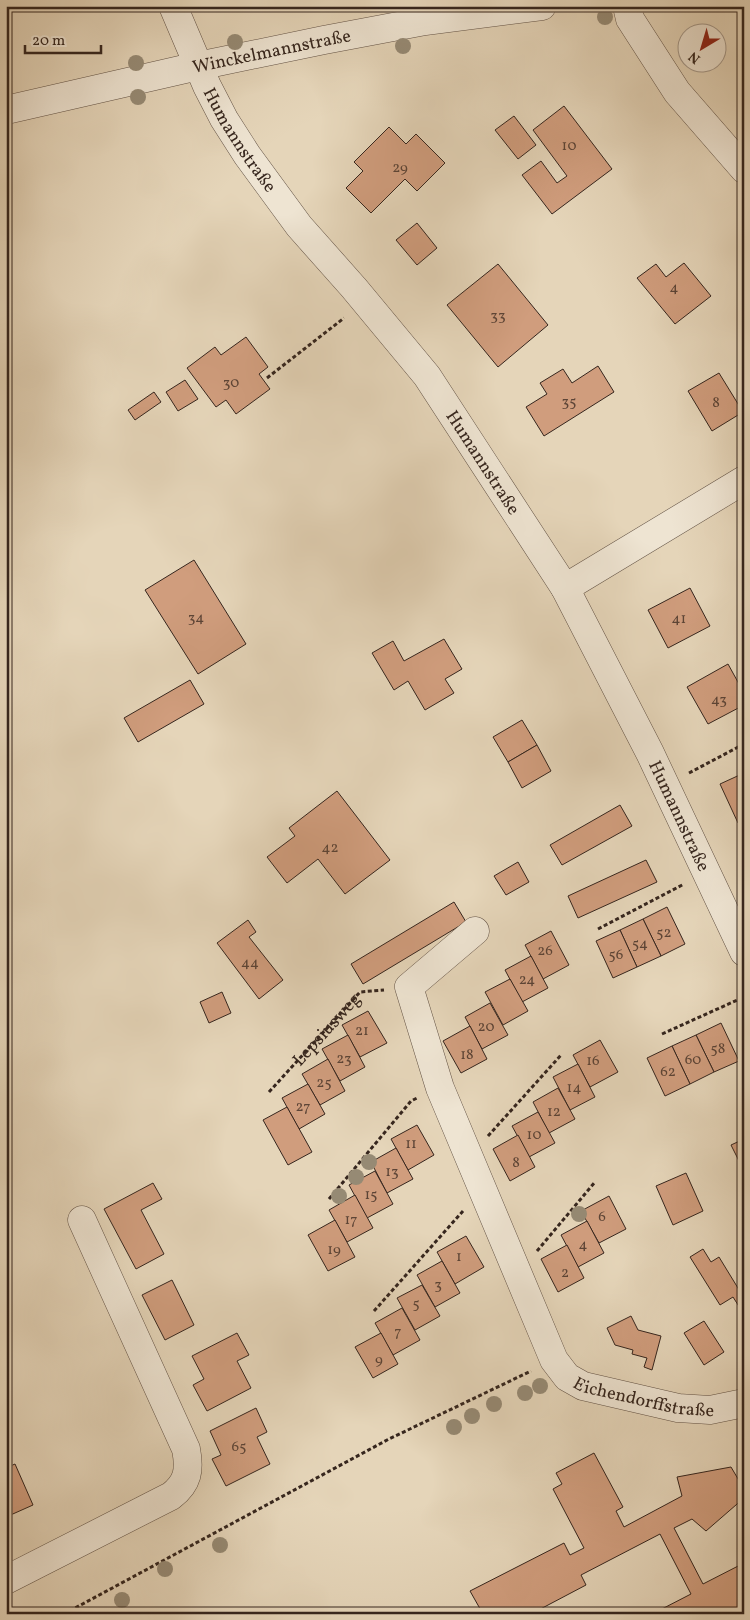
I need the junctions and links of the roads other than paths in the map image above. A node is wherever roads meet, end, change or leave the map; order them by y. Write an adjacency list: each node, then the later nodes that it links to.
1 (173, 6): 4 (street, Humannstraße)
2 (542, 6): 4 (street, Winckelmannstraße)
3 (627, 6): 6 (street)
4 (198, 66): 5 (street, Winckelmannstraße); 8 (street, Humannstraße)
5 (6, 110)
6 (744, 169)
7 (744, 480): 8 (street)
8 (565, 588): 10 (street, Humannstraße)
9 (475, 931): 12 (street, Eichendorffstraße)
10 (744, 952)
11 (82, 1220): 13 (street)
12 (744, 1403)
13 (6, 1580)

